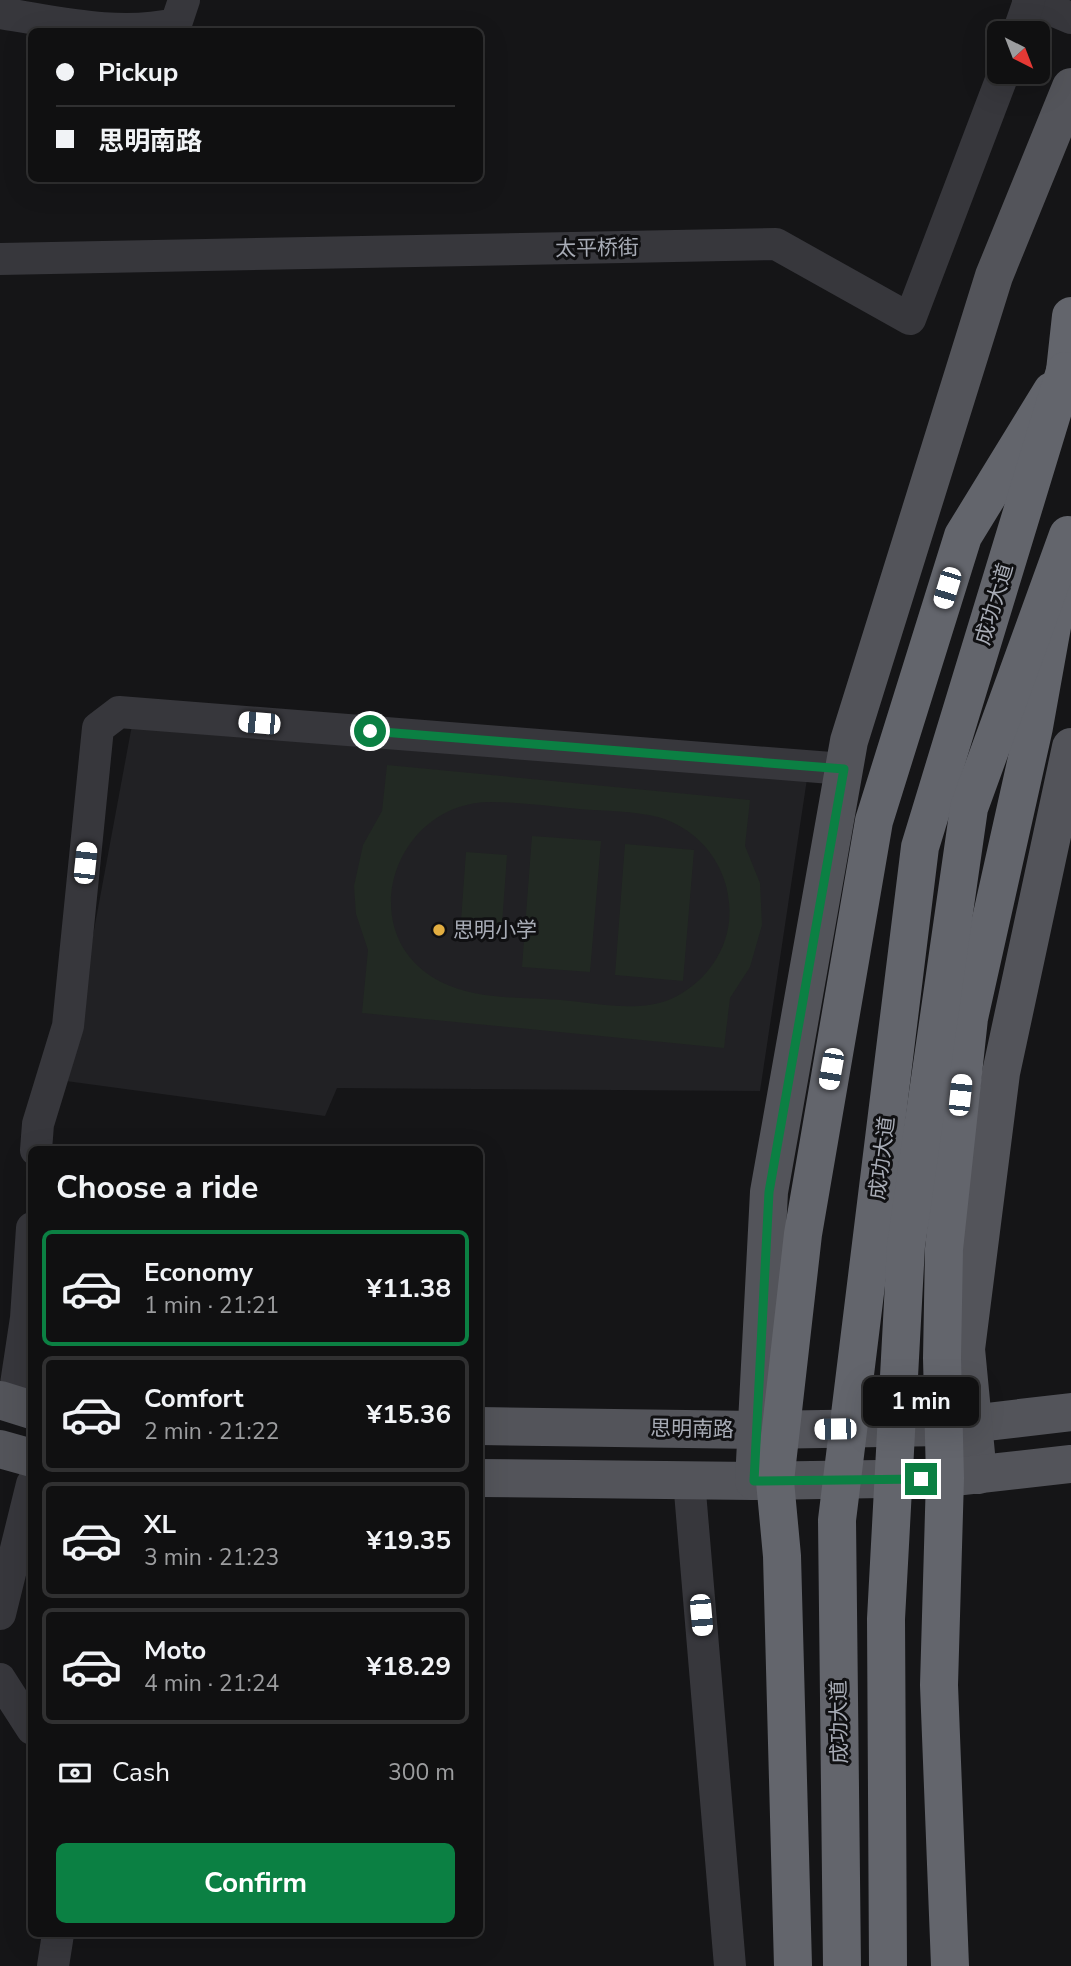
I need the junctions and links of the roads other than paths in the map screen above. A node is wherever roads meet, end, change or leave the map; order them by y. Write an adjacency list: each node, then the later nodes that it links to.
1 (184, 0): 7 (street)
2 (1028, 0): 4 (street); 5 (street)
3 (0, 13): 6 (street)
4 (1071, 18)
5 (1022, 21)
6 (95, 28)
7 (157, 28)
8 (999, 84): 10 (street, 太平桥街)
9 (1071, 87): 15 (main road)
10 (0, 259)
11 (1071, 316): 12 (highway)
12 (1068, 364): 22 (highway, bridge); 38 (highway, 成功大道, bridge)
13 (1070, 530): 20 (highway, bridge); 39 (highway, 成功大道, bridge)
14 (1071, 747): 20 (main road)
15 (844, 769): 16 (street); 22 (main road)
16 (36, 1146)
17 (28, 1288): 18 (street)
18 (15, 1405)
19 (1071, 1412): 20 (main road, 思明南路)
20 (958, 1425): 22 (main road, 思明南路); 26 (highway)
21 (483, 1426): 22 (main road, 思明南路)
22 (769, 1429): 29 (highway)
23 (0, 1449): 24 (main road)
24 (28, 1457)
25 (1071, 1464): 26 (main road)
26 (962, 1477): 29 (main road); 40 (highway)
27 (483, 1478): 28 (main road)
28 (690, 1480): 29 (main road); 36 (street)
29 (764, 1481): 37 (highway)
30 (28, 1500): 31 (street)
31 (0, 1614)
32 (0, 1679): 33 (street)
33 (28, 1723)
34 (58, 1937): 35 (street)
35 (53, 1966)
36 (730, 1966)
37 (793, 1966)
38 (842, 1966)
39 (888, 1966)
40 (950, 1966)

